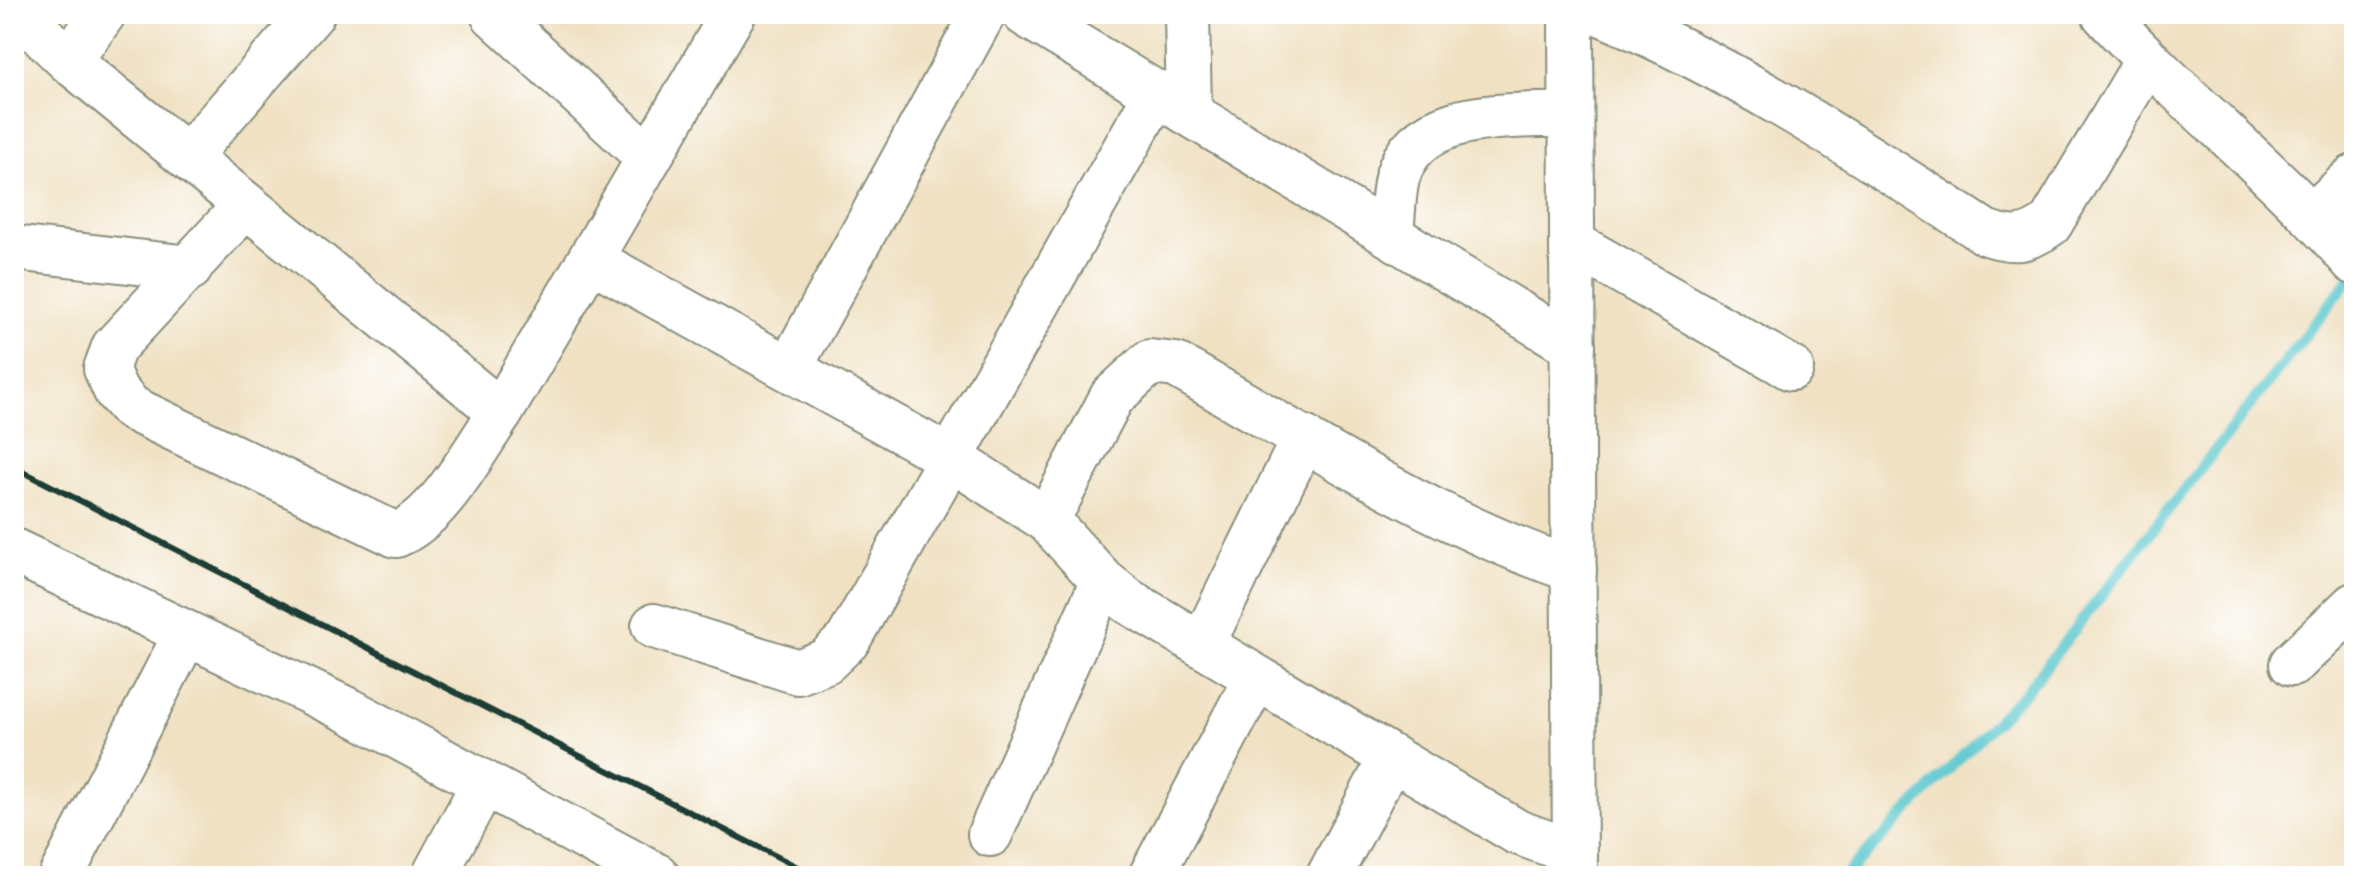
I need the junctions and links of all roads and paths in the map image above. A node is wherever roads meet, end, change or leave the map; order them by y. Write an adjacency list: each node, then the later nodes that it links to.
1 (20, 14): 12 (street)
2 (103, 14): 12 (street)
3 (312, 14): 16 (street)
4 (733, 14): 17 (street)
5 (983, 14): 28 (street)
6 (1025, 14): 14 (street)
7 (1187, 14): 14 (street)
8 (1571, 14): 15 (street)
9 (1603, 14): 13 (street)
10 (2104, 14): 13 (street)
11 (497, 15): 17 (street)
12 (69, 61): 16 (street)
13 (2147, 61): 21 (street)
14 (1173, 101): 20 (street); 31 (street)
15 (1571, 114): 20 (street); 22 (street)
16 (187, 157): 19 (street)
17 (649, 158): 24 (street)
18 (2354, 177): 21 (street)
19 (246, 205): 25 (street); 29 (street)
20 (1391, 234): 26 (street)
21 (2334, 239)
22 (1572, 243): 26 (street); 27 (street)
23 (14, 248): 25 (street)
24 (590, 259): 28 (street); 29 (street)
25 (190, 268): 29 (street)
26 (1573, 346): 34 (street)
27 (1791, 368)
28 (789, 369): 31 (street)
29 (501, 412)
30 (1304, 438): 32 (street); 34 (street); 39 (street)
31 (952, 459): 32 (street); 37 (street)
32 (1047, 520): 35 (street)
33 (14, 551): 38 (street)
34 (1574, 570): 45 (street)
35 (1103, 581): 39 (street); 44 (street)
36 (2354, 605): 40 (street)
37 (654, 626)
38 (186, 634): 43 (street); 46 (street)
39 (1202, 645): 41 (street)
40 (2292, 664)
41 (1256, 678): 42 (street); 49 (street)
42 (1391, 758): 45 (street); 50 (street)
43 (484, 783): 47 (street); 48 (street)
44 (990, 834)
45 (1575, 865)
46 (61, 876)
47 (434, 876)
48 (657, 876)
49 (1151, 876)
50 (1329, 876)

